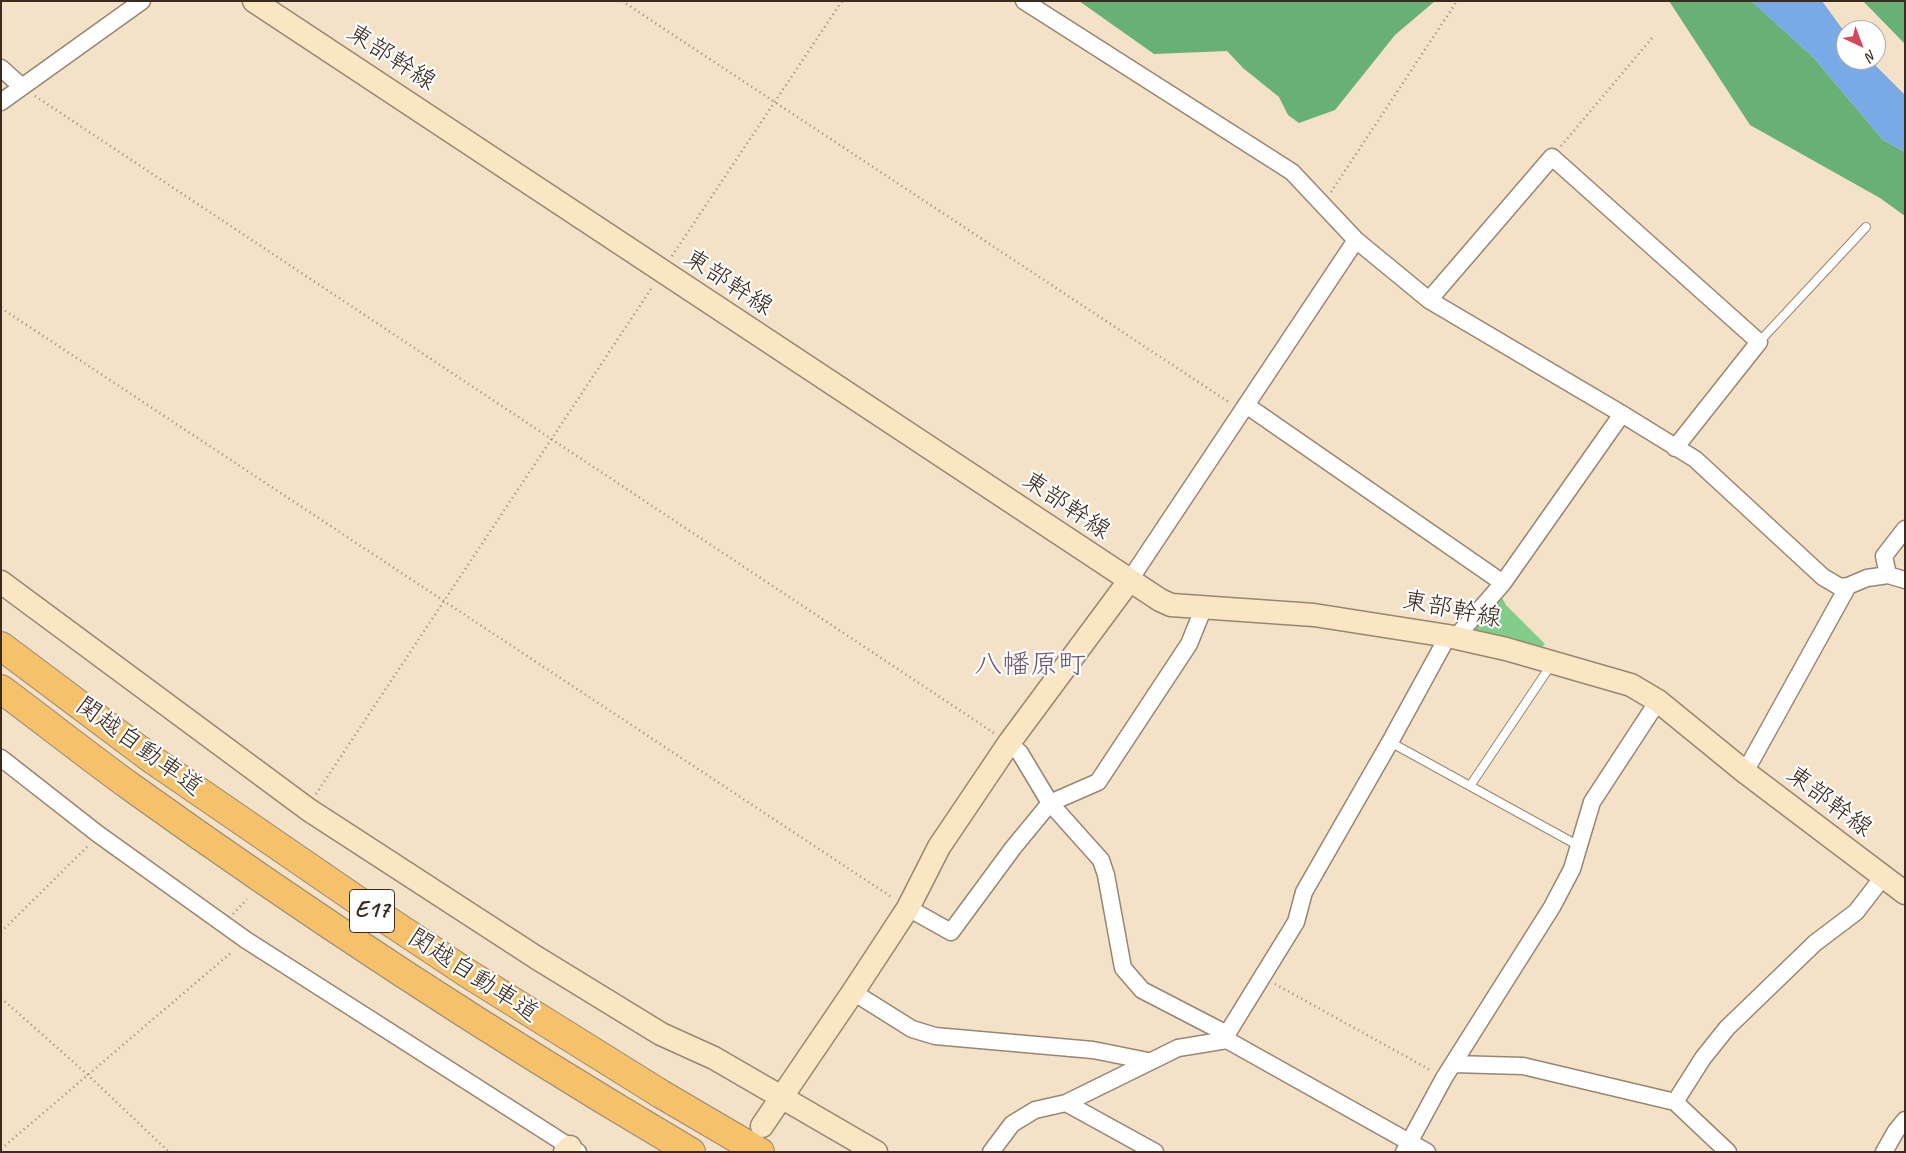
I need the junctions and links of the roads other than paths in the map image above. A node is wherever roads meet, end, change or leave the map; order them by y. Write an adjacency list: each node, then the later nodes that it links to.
1 (142, 1): 5 (street)
2 (254, 1): 17 (street, 東部幹線)
3 (1024, 1): 8 (street)
4 (1, 68): 5 (street)
5 (21, 86): 6 (street)
6 (1, 102)
7 (1866, 227): 10 (lane)
8 (1356, 240): 9 (street); 11 (street)
9 (1429, 300): 10 (street); 12 (street)
10 (1759, 342): 13 (street)
11 (1244, 408): 17 (street); 19 (street)
12 (1622, 414): 13 (street); 19 (street)
13 (1675, 448): 20 (street)
14 (1905, 529): 15 (street)
15 (1888, 575): 16 (street); 20 (street)
16 (1905, 580)
17 (1129, 581): 21 (street, 東部幹線); 28 (street)
18 (1, 582): 41 (street)
19 (1503, 583): 22 (street)
20 (1848, 586): 30 (street)
21 (1204, 607): 22 (street, 東部幹線); 32 (street)
22 (1452, 636): 24 (street, 東部幹線); 27 (street)
23 (1, 646): 45 (highway, 関越自動車道 / E17)
24 (1552, 662): 26 (street, 東部幹線); 31 (lane)
25 (1, 688): 48 (highway, 関越自動車道 / E17)
26 (1658, 700): 30 (street, 東部幹線); 33 (street)
27 (1390, 742): 31 (lane); 38 (street)
28 (1009, 743): 32 (street); 36 (street)
29 (1, 758): 47 (street)
30 (1745, 772): 34 (street, 東部幹線)
31 (1470, 786): 33 (lane)
32 (1050, 803): 36 (street); 38 (street)
33 (1579, 846): 40 (street)
34 (1882, 877): 35 (street, 東部幹線); 42 (street)
35 (1905, 893)
36 (908, 908): 37 (street)
37 (853, 992): 39 (street); 41 (street)
38 (1227, 1037): 39 (street); 46 (street)
39 (1148, 1061): 43 (street)
40 (1452, 1064): 42 (street); 46 (street)
41 (782, 1098): 45 (street); 49 (street)
42 (1675, 1102): 53 (street)
43 (1066, 1103): 50 (street); 51 (street)
44 (1905, 1120): 54 (street)
45 (761, 1139)
46 (1406, 1147): 52 (street)
47 (571, 1150)
48 (691, 1152)
49 (876, 1152)
50 (991, 1152)
51 (1155, 1152)
52 (1427, 1152)
53 (1728, 1152)
54 (1884, 1152)

